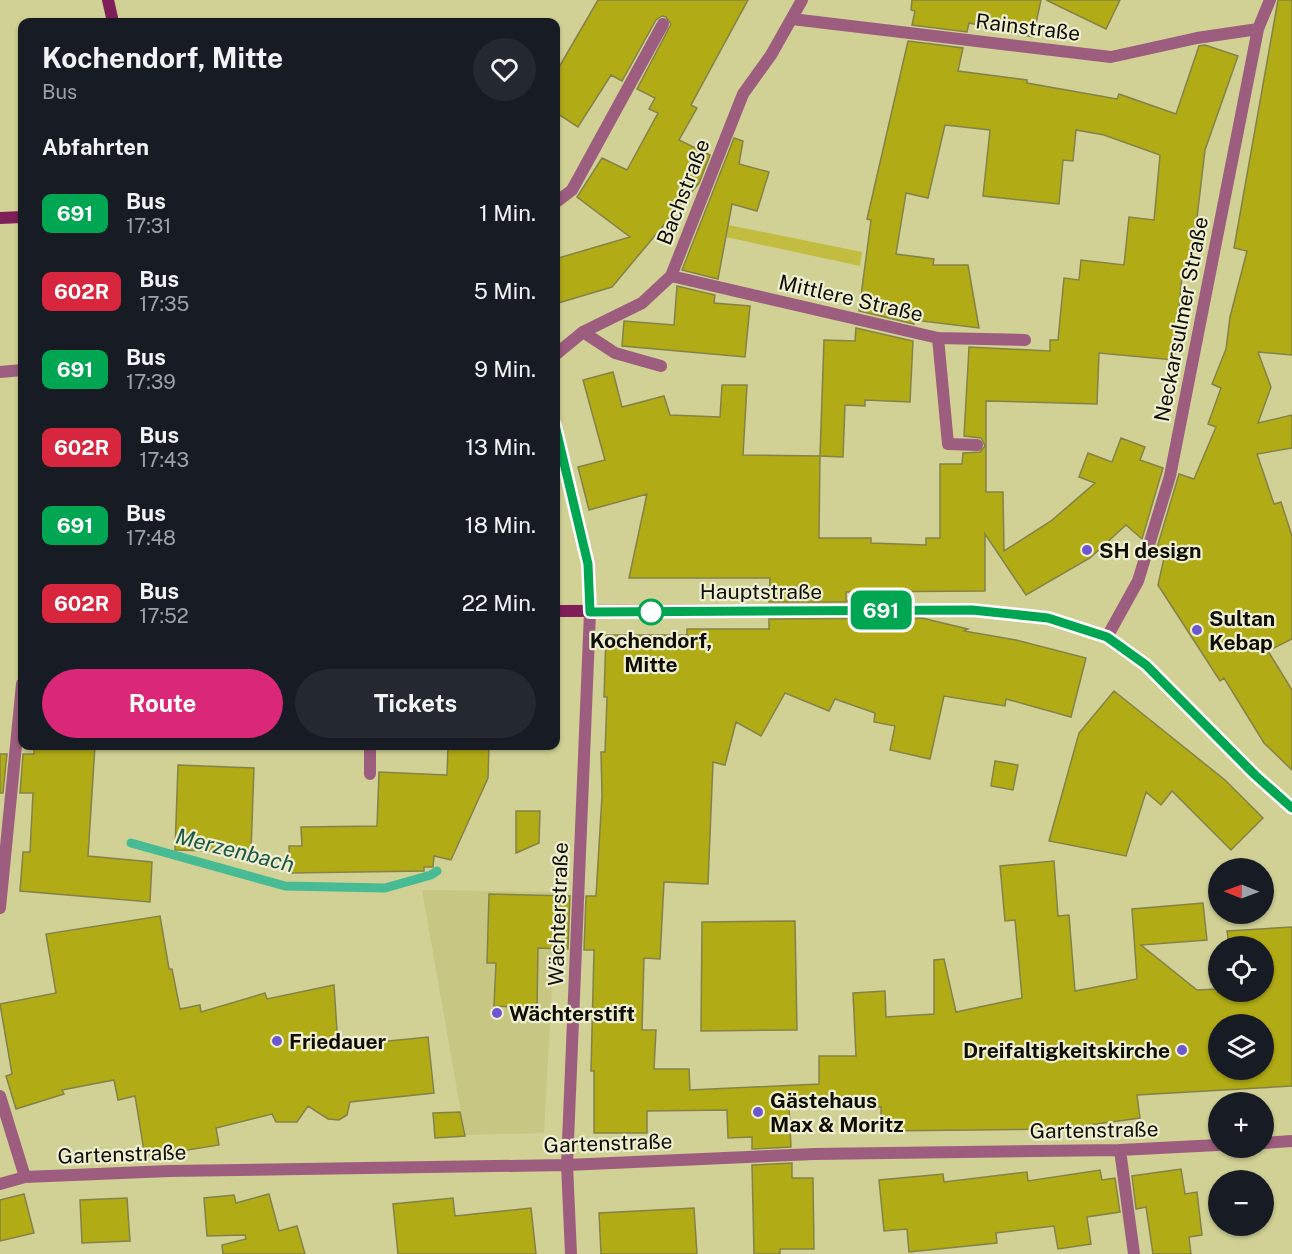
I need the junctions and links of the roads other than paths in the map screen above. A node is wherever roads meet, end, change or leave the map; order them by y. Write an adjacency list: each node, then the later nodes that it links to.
1 (108, 0): 4 (main road)
2 (802, 0): 5 (street, Bachstraße)
3 (1270, 0): 7 (street, Neckarsulmer Straße)
4 (112, 18)
5 (792, 19): 7 (street, Rainstraße); 11 (street, Bachstraße)
6 (663, 24): 8 (street)
7 (1258, 29): 23 (street, Neckarsulmer Straße)
8 (560, 199)
9 (18, 217): 10 (main road)
10 (0, 219)
11 (671, 276): 12 (street, Bachstraße); 13 (street, Mittlere Straße)
12 (583, 332): 15 (street, Bachstraße); 16 (street)
13 (938, 338): 14 (street, Mittlere Straße); 19 (street)
14 (1025, 340)
15 (560, 352)
16 (661, 366)
17 (18, 370): 18 (street)
18 (0, 372)
19 (977, 445)
20 (560, 446): 22 (street)
21 (560, 611): 22 (main road, Hauptstraße)
22 (590, 612): 23 (main road, Hauptstraße); 34 (street, Wächterstraße)
23 (1107, 637): 27 (main road, Hauptstraße)
24 (18, 721): 28 (street)
25 (370, 750): 26 (street)
26 (370, 774)
27 (1292, 808)
28 (0, 908)
29 (0, 1096): 35 (street)
30 (1292, 1141): 31 (street)
31 (1274, 1142)
32 (1208, 1146): 33 (street, Gartenstraße)
33 (1120, 1150): 34 (street, Gartenstraße); 38 (street)
34 (567, 1165): 35 (street, Gartenstraße); 37 (street, Wächterstraße)
35 (25, 1177): 36 (street, Gartenstraße)
36 (0, 1184)
37 (571, 1254)
38 (1134, 1254)

